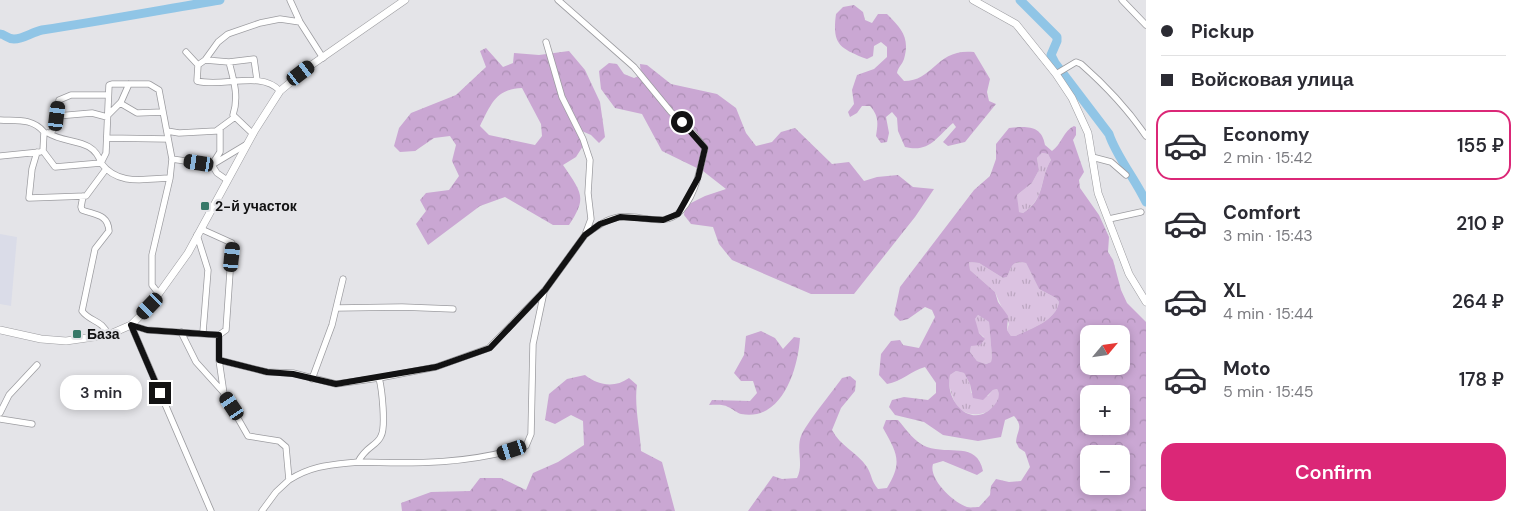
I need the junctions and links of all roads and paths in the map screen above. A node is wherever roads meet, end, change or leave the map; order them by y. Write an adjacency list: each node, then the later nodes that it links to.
1 (290, 0): 6 (street)
2 (405, 0): 10 (street)
3 (558, 0): 48 (street)
4 (973, 0): 14 (street)
5 (1122, 0): 7 (street)
6 (300, 22): 10 (street); 11 (street)
7 (1146, 25)
8 (546, 42): 48 (street)
9 (186, 52): 13 (street)
10 (323, 58): 18 (street)
11 (205, 60): 12 (street); 13 (street)
12 (229, 62): 15 (street); 16 (street)
13 (198, 66): 16 (street)
14 (1056, 74): 30 (street); 36 (street)
15 (258, 80): 16 (street); 18 (street)
16 (235, 82): 24 (street)
17 (129, 84): 19 (street); 20 (street); 21 (street)
18 (280, 91): 29 (street)
19 (108, 95): 22 (street); 23 (street)
20 (120, 104): 21 (street); 23 (street)
21 (163, 112): 27 (street)
22 (57, 116): 23 (street); 28 (street)
23 (107, 116): 31 (street)
24 (235, 117): 26 (street); 29 (street)
25 (0, 120): 28 (street)
26 (220, 130): 27 (street); 39 (street)
27 (167, 132): 32 (street)
28 (47, 133): 34 (street); 38 (street)
29 (252, 134): 33 (street)
30 (1146, 136)
31 (107, 138): 32 (street); 38 (street)
32 (168, 139): 37 (street)
33 (247, 144): 39 (street); 43 (street)
34 (40, 152): 35 (street); 38 (street); 44 (street)
35 (0, 156)
36 (1092, 157): 41 (street); 46 (street)
37 (172, 158): 39 (street); 42 (street)
38 (101, 163): 40 (street)
39 (212, 165): 43 (street)
40 (106, 169): 42 (street); 44 (street)
41 (1126, 175)
42 (170, 178): 51 (street)
43 (227, 180): 47 (street)
44 (83, 196): 59 (street)
45 (1141, 212): 46 (street)
46 (1109, 219): 52 (street)
47 (199, 232): 51 (street); 58 (street); 60 (street)
48 (585, 235): 50 (street)
49 (343, 279): 53 (street)
50 (545, 290): 63 (street); 69 (street)
51 (159, 294): 55 (street)
52 (1146, 302)
53 (337, 308): 54 (street); 64 (street)
54 (453, 309)
55 (131, 325): 57 (street); 59 (street); 71 (street)
56 (0, 330): 59 (street)
57 (181, 332): 58 (street); 65 (street)
58 (203, 332): 60 (street)
59 (108, 335)
60 (219, 335): 61 (street)
61 (219, 360): 64 (street); 65 (street)
62 (37, 365): 66 (street)
63 (379, 378): 64 (street); 69 (street)
64 (312, 379)
65 (224, 393): 70 (street)
66 (0, 413)
67 (0, 418): 68 (street)
68 (32, 424)
69 (358, 462): 70 (street)
70 (289, 480): 72 (street)
71 (211, 511)
72 (262, 511)

